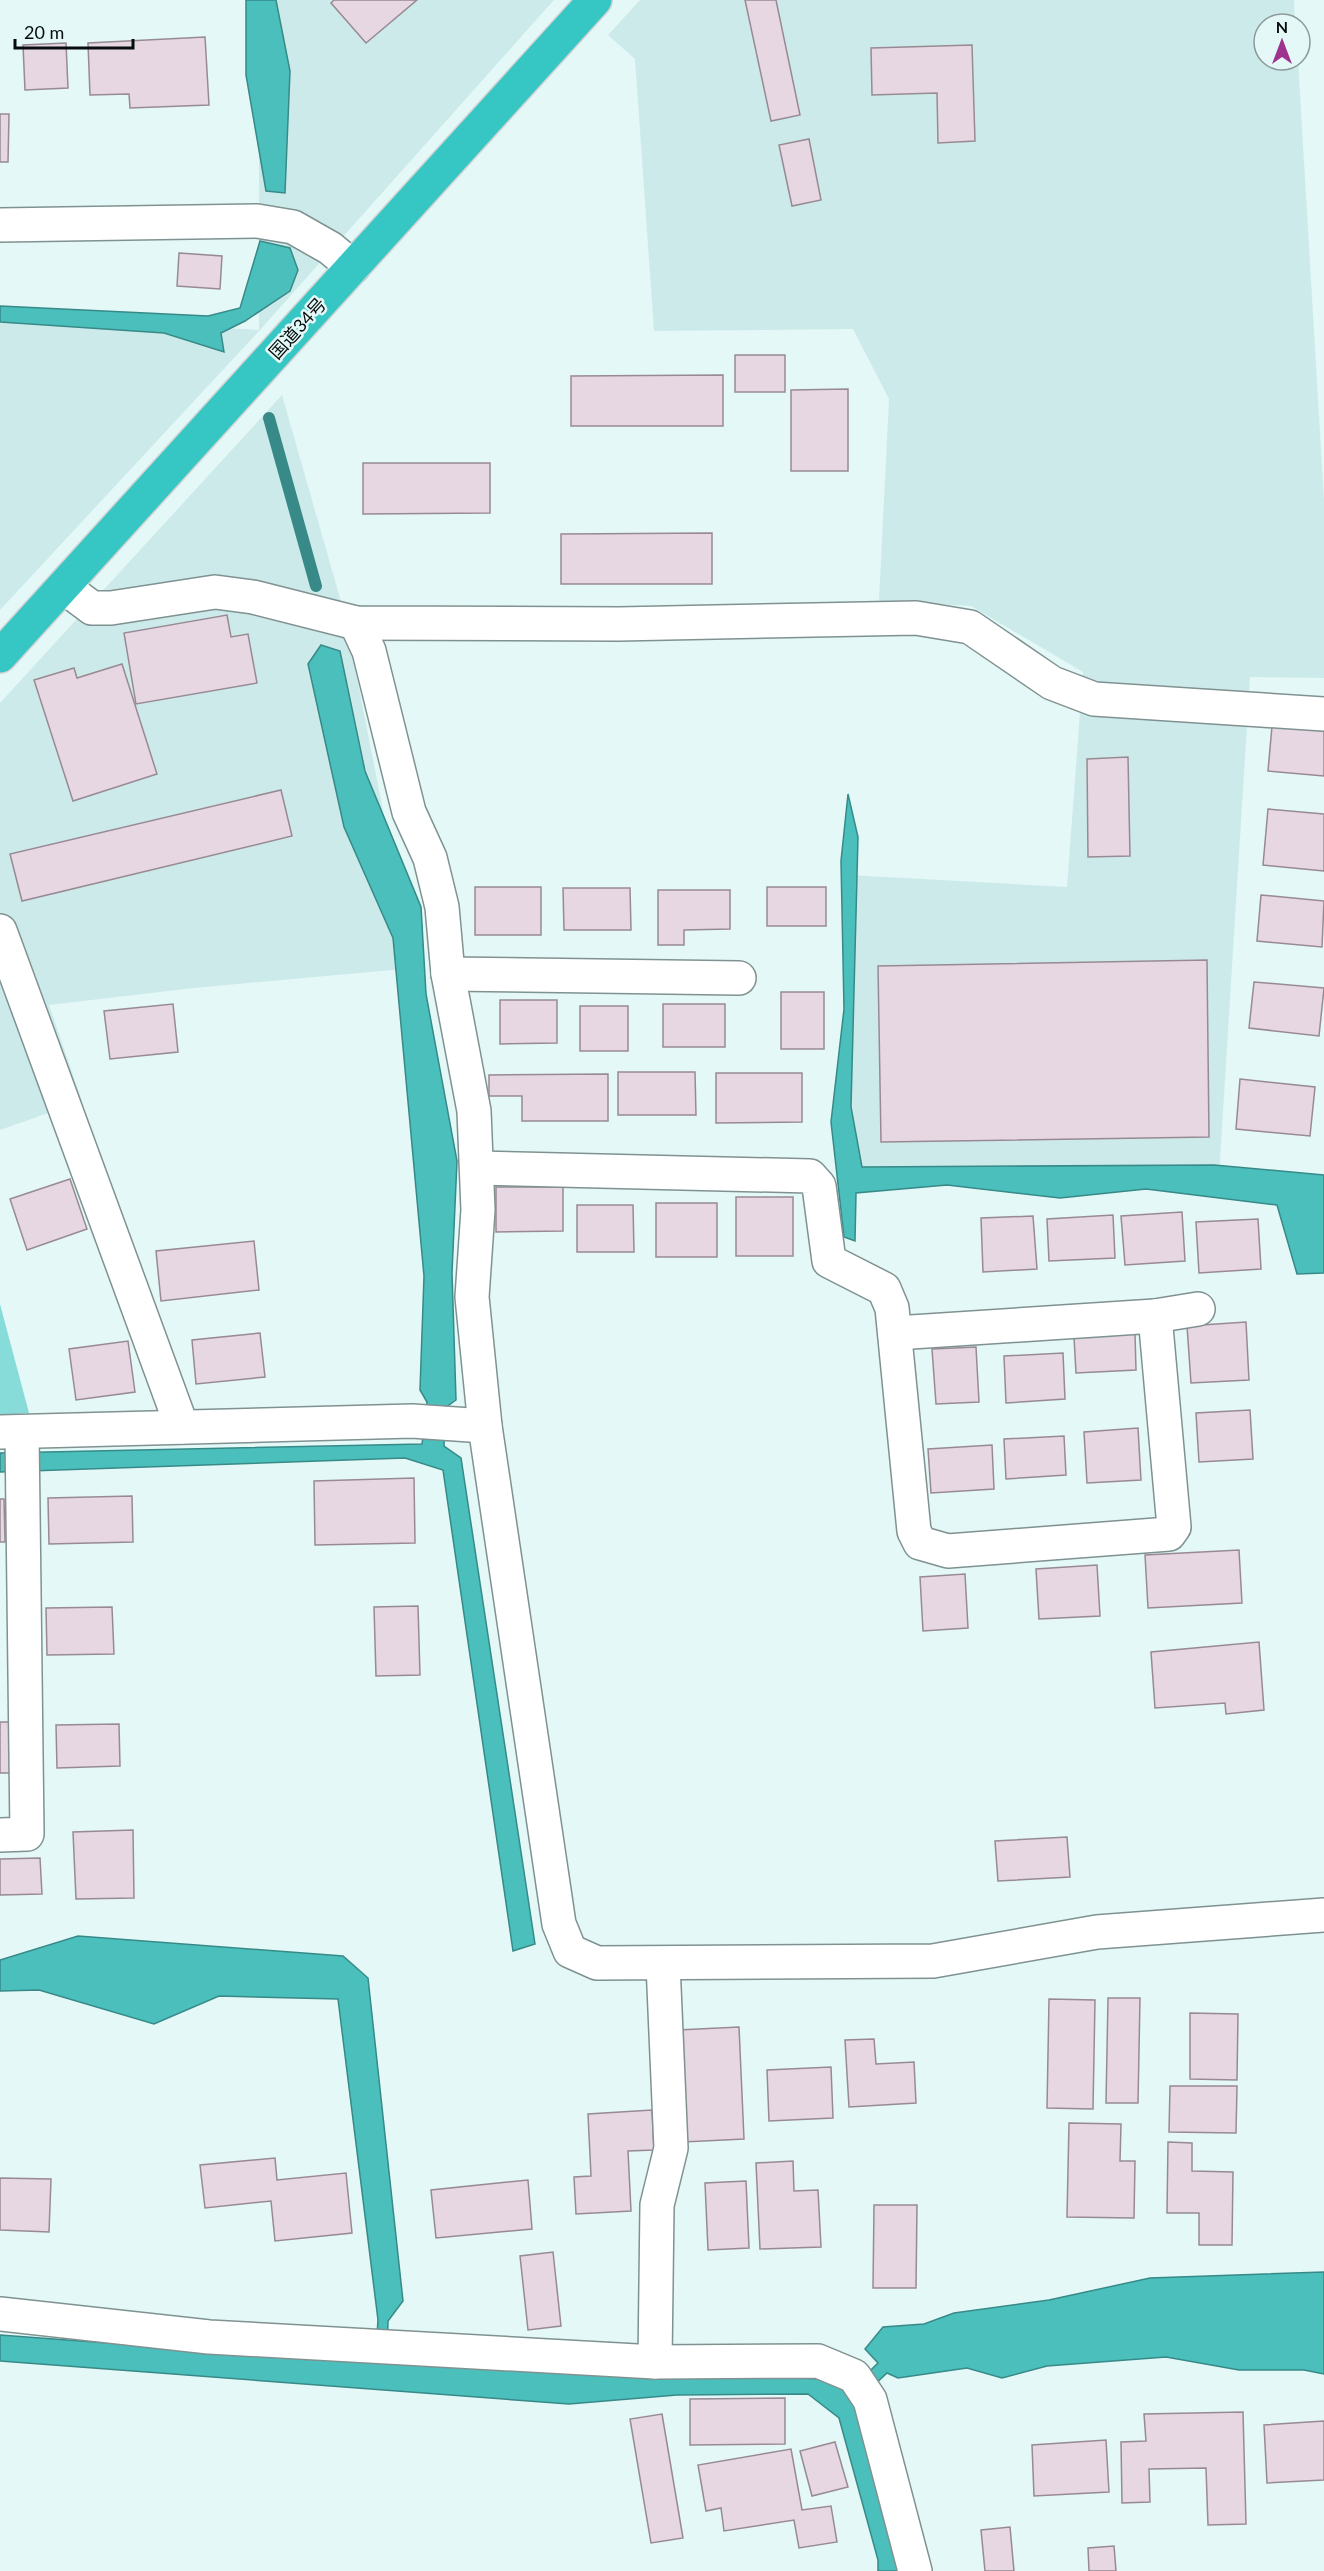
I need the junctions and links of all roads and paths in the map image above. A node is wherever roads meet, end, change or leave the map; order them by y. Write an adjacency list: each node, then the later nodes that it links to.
1 (595, 0): 3 (highway, 国道34号)
2 (0, 225): 3 (street)
3 (353, 267): 4 (highway, 国道34号)
4 (64, 587): 5 (street); 6 (highway, 国道34号)
5 (356, 623): 7 (street); 9 (street)
6 (0, 656)
7 (1324, 714)
8 (0, 931): 16 (street)
9 (448, 974): 10 (street); 11 (street)
10 (739, 978)
11 (477, 1168): 14 (street); 15 (street)
12 (1198, 1309): 13 (street)
13 (1155, 1316): 14 (street); 14 (street)
14 (896, 1334)
15 (485, 1426): 16 (street); 21 (street)
16 (182, 1427): 17 (street)
17 (11, 1432): 18 (street)
18 (12, 1599): 19 (street)
19 (0, 1835)
20 (1324, 1915): 21 (street)
21 (663, 1964): 23 (street)
22 (0, 2314): 23 (street)
23 (655, 2362): 24 (street)
24 (915, 2571)

